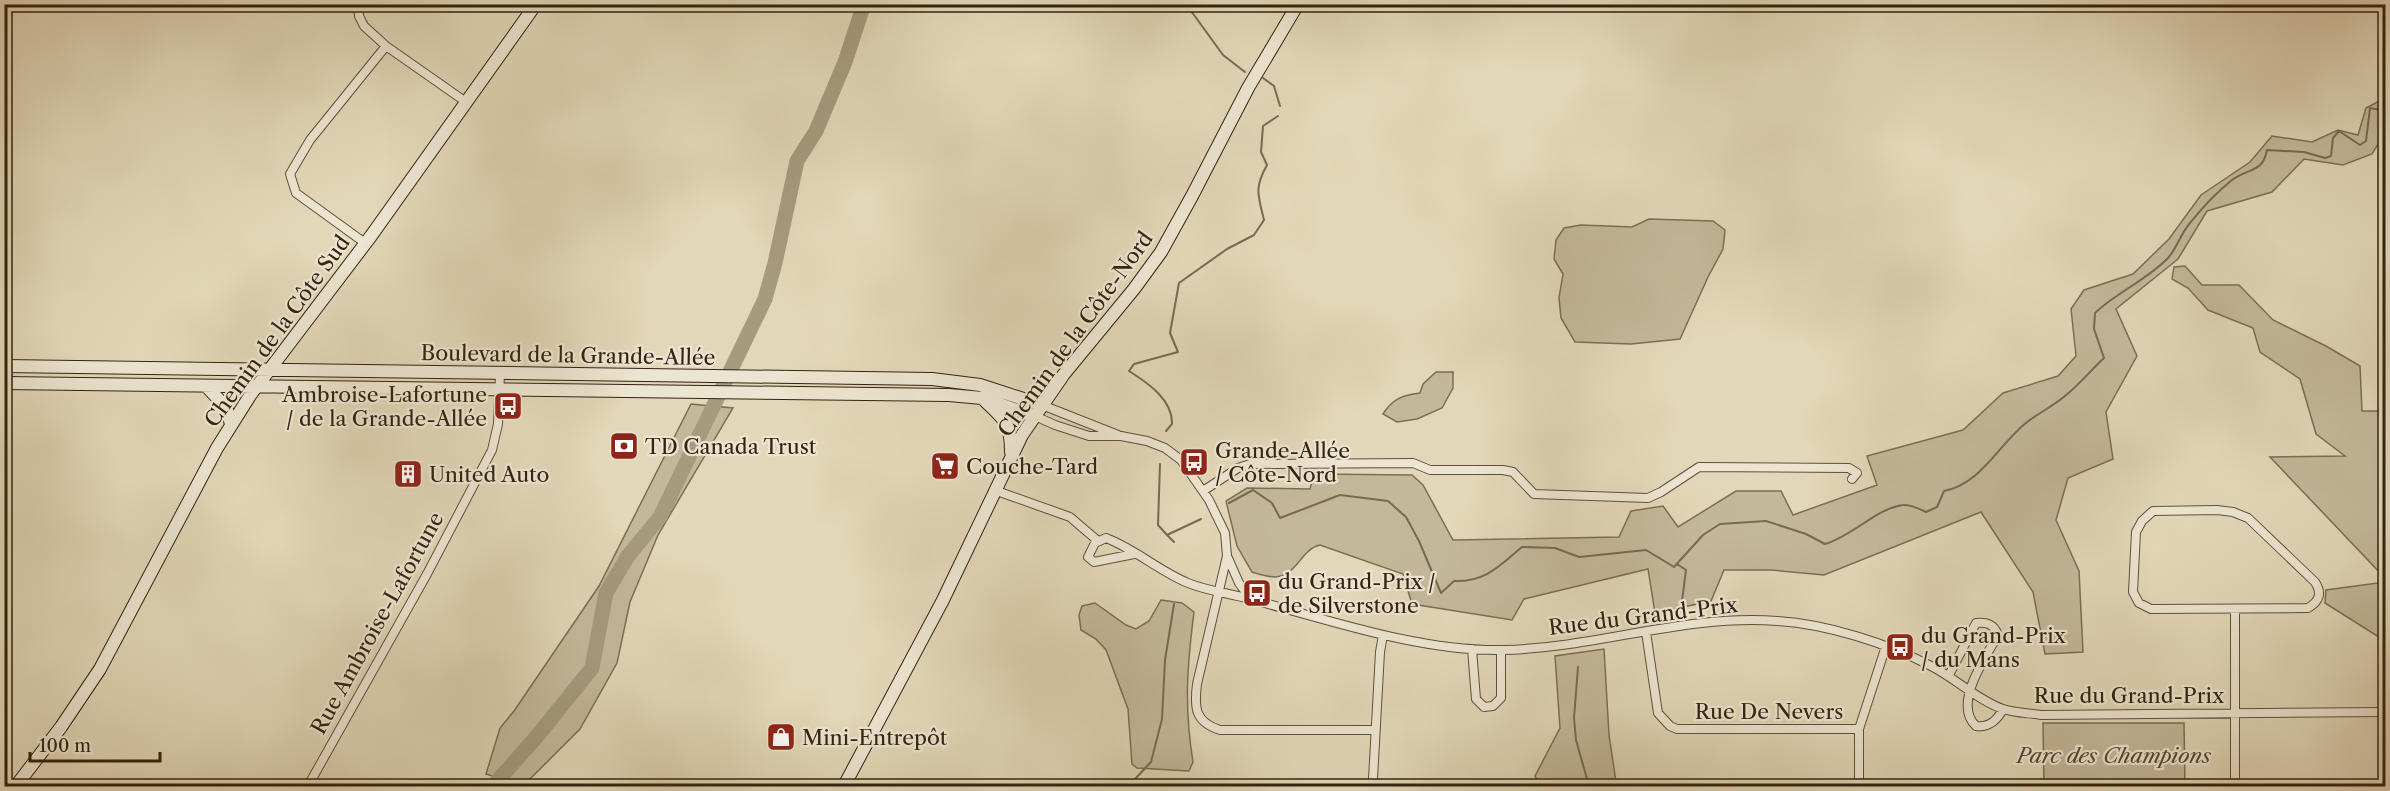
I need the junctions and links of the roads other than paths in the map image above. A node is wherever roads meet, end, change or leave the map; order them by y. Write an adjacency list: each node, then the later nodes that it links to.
1 (358, 4): 4 (street)
2 (536, 4): 5 (street, Chemin de la Côte Sud)
3 (1298, 4): 17 (street, Chemin de la Côte-Nord)
4 (386, 46): 5 (street); 6 (street)
5 (466, 102): 6 (street, Chemin de la Côte Sud)
6 (365, 243): 8 (street, Chemin de la Côte Sud)
7 (4, 366): 8 (street, Boulevard de la Grande-Allée)
8 (268, 370): 9 (street, Boulevard de la Grande-Allée); 13 (street, Chemin de la Côte Sud)
9 (500, 373): 10 (street, Boulevard de la Grande-Allée); 14 (street, Rue Ambroise-Lafortune)
10 (727, 377): 15 (street); 17 (street, Boulevard de la Grande-Allée)
11 (4, 383): 12 (street, Boulevard de la Grande-Allée)
12 (206, 386): 13 (street, Boulevard de la Grande-Allée); 19 (street)
13 (256, 386): 14 (street, Boulevard de la Grande-Allée); 19 (street, Chemin de la Côte Sud)
14 (499, 390): 15 (street, Boulevard de la Grande-Allée); 46 (street, Rue Ambroise-Lafortune)
15 (720, 392): 16 (street, Boulevard de la Grande-Allée)
16 (982, 398): 18 (street, Boulevard de la Grande-Allée); 21 (street)
17 (1042, 405): 18 (street, Chemin de la Côte-Nord); 20 (street, Boulevard de la Grande-Allée)
18 (1035, 416): 20 (street, Boulevard de la Grande-Allée); 21 (street, Chemin de la Côte-Nord)
19 (231, 424): 45 (street, Chemin de la Côte Sud)
20 (1121, 436): 24 (street, Boulevard de la Grande-Allée)
21 (1011, 456): 23 (street, Chemin de la Côte-Nord)
22 (1852, 479): 24 (street)
23 (994, 490): 25 (street); 47 (street, Chemin de la Côte-Nord)
24 (1203, 490): 27 (street, Boulevard de la Grande-Allée)
25 (1098, 541): 26 (street, Rue du Grand-Prix); 26 (street)
26 (1134, 554): 28 (street, Rue du Grand-Prix)
27 (1227, 556): 28 (street, Boulevard de la Grande-Allée); 29 (street)
28 (1220, 591): 29 (street, Rue du Grand-Prix); 42 (street, Boulevard de la Grande-Allée)
29 (1251, 599): 32 (street, Rue du Grand-Prix)
30 (2235, 609): 30 (street); 40 (street)
31 (1646, 632): 33 (street, Rue du Grand-Prix); 35 (street, Rue du Grand-Prix); 41 (street, Rue De Nevers)
32 (1383, 634): 34 (street, Rue du Grand-Prix); 42 (street)
33 (1886, 646): 36 (street, Rue du Grand-Prix); 41 (street)
34 (1472, 649): 35 (street, Rue du Grand-Prix); 35 (street)
35 (1502, 650)
36 (1949, 675): 37 (street, Rue du Grand-Prix); 37 (street)
37 (1969, 688): 38 (street, Rue du Grand-Prix); 38 (street)
38 (2003, 709): 40 (street, Rue du Grand-Prix)
39 (2385, 712): 40 (street, Rue du Grand-Prix)
40 (2236, 714): 48 (street)
41 (1859, 729): 44 (street)
42 (1375, 730): 43 (street)
43 (1373, 779)
44 (1859, 779)
45 (16, 786)
46 (308, 786)
47 (844, 786)
48 (2235, 786)

